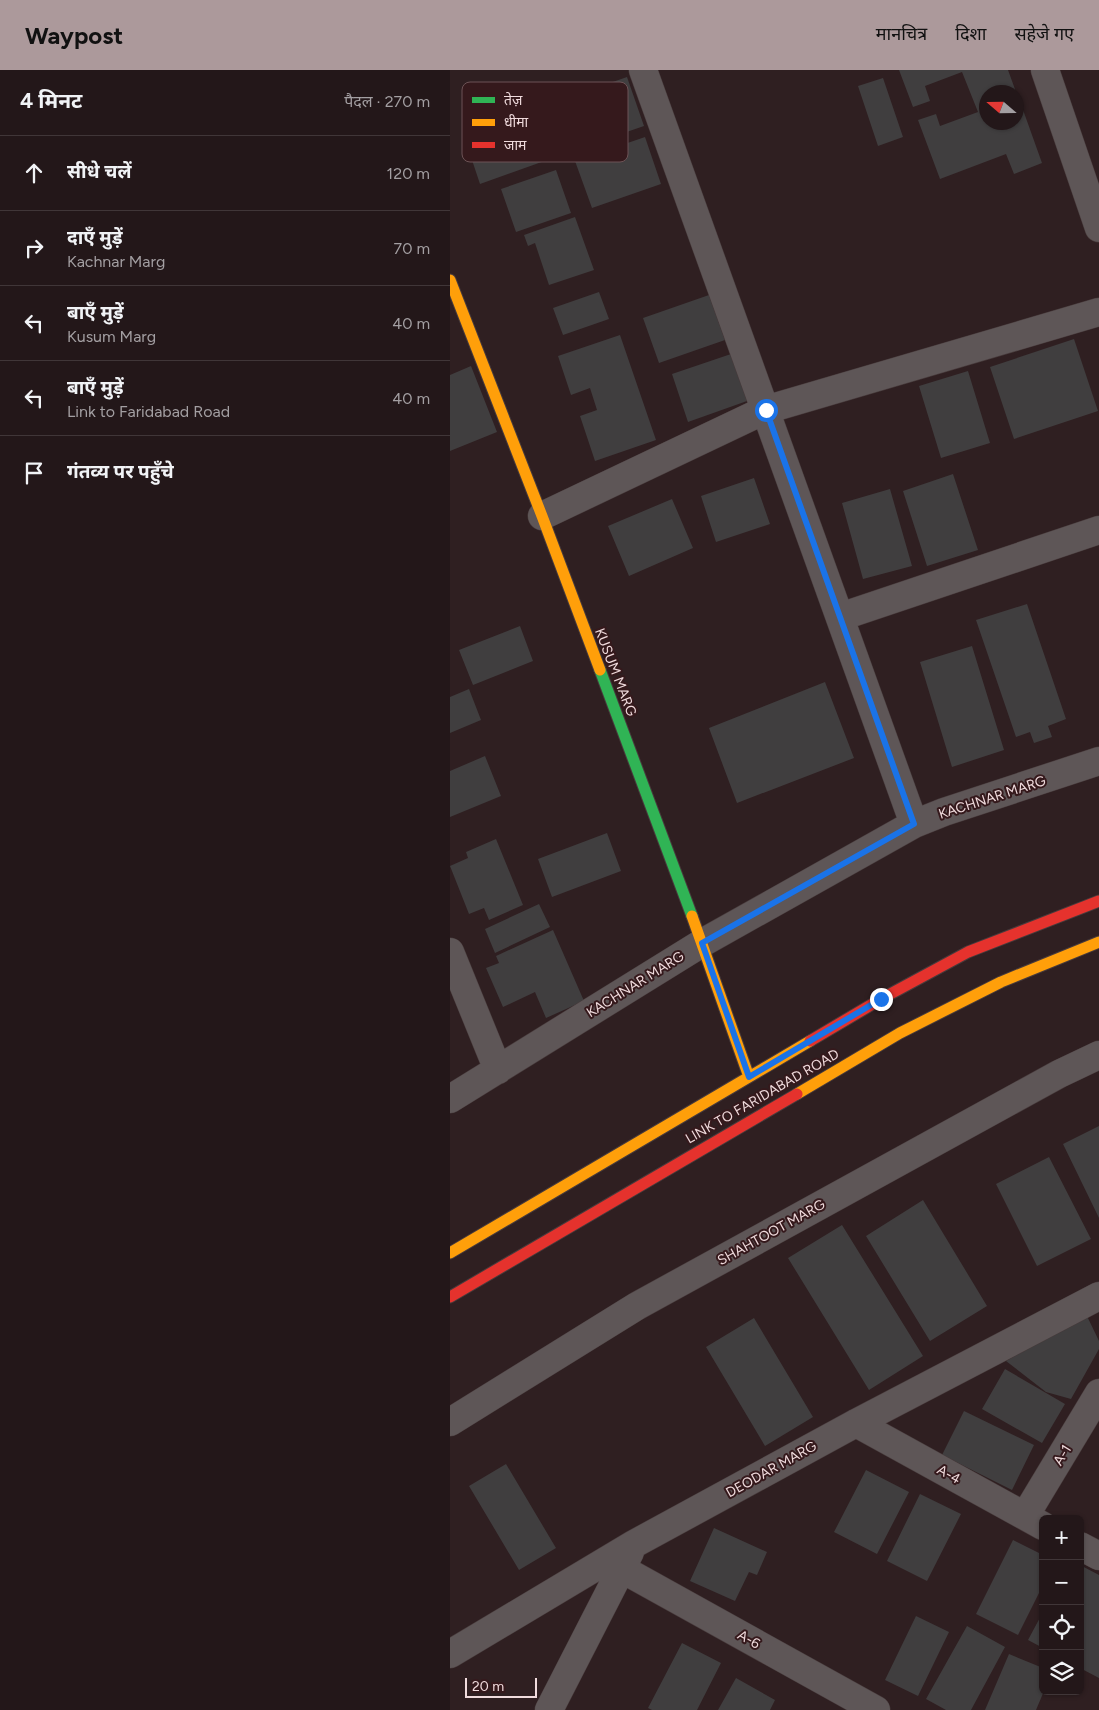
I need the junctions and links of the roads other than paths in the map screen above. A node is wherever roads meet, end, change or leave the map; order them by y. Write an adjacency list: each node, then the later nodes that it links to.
1 (643, 70): 6 (street)
2 (1045, 70): 3 (street)
3 (1099, 228)
4 (450, 280): 7 (main road, KUSUM MARG)
5 (1099, 312): 6 (street)
6 (766, 410): 7 (street); 9 (street)
7 (542, 516): 14 (main road, KUSUM MARG)
8 (1099, 530): 9 (street)
9 (840, 617): 11 (street)
10 (1099, 762): 11 (street, KACHNAR MARG)
11 (914, 824): 14 (street, KACHNAR MARG)
12 (1099, 901): 18 (main road, LINK TO FARIDABAD ROAD)
13 (1099, 942): 21 (main road, LINK TO FARIDABAD ROAD)
14 (702, 943): 17 (street, KACHNAR MARG); 18 (main road, KUSUM MARG)
15 (450, 952): 17 (street)
16 (1099, 1055): 24 (street, SHAHTOOT MARG)
17 (498, 1070): 19 (street, KACHNAR MARG)
18 (749, 1077): 20 (main road, LINK TO FARIDABAD ROAD)
19 (450, 1099)
20 (450, 1253)
21 (450, 1296)
22 (1099, 1296): 25 (street, DEODAR MARG)
23 (1099, 1393): 26 (street, A-1)
24 (450, 1422)
25 (856, 1423): 26 (street, A-4); 27 (street, DEODAR MARG)
26 (1034, 1521)
27 (634, 1544): 30 (street); 31 (street, DEODAR MARG)
28 (1084, 1548): 29 (street)
29 (1099, 1556)
30 (622, 1568): 32 (street); 33 (street, A-6)
31 (450, 1654)
32 (550, 1710)
33 (876, 1710)

